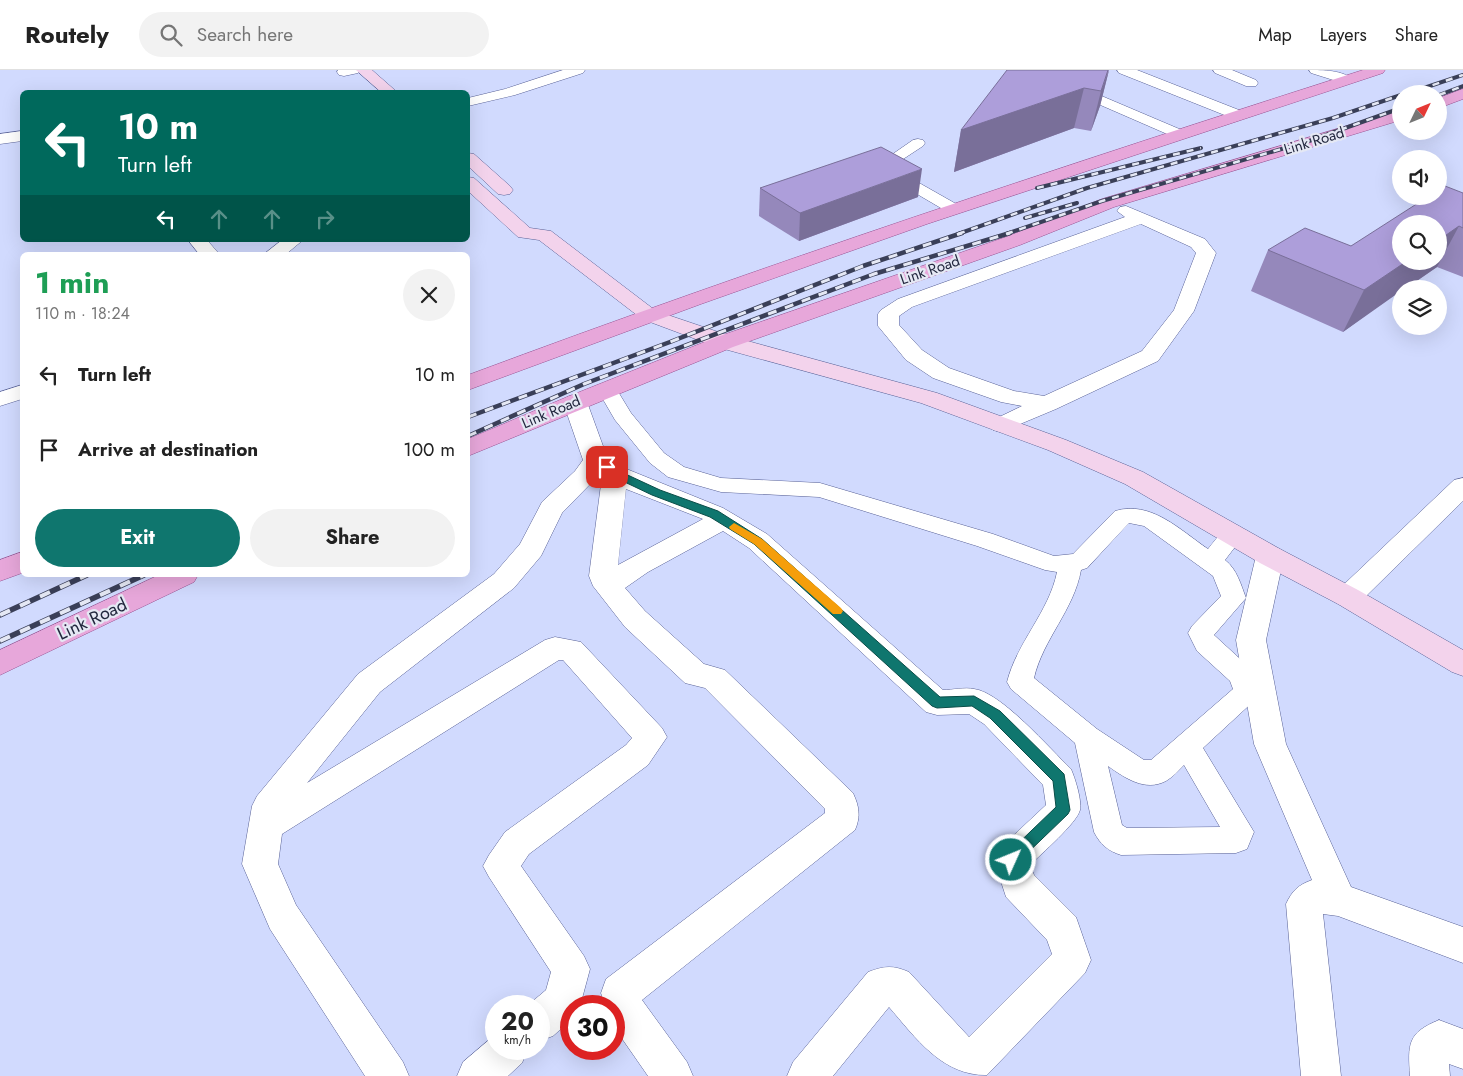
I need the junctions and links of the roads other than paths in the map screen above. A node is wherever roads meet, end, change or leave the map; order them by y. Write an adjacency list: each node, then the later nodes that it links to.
1 (363, 70): 12 (street)
2 (578, 70): 15 (street)
3 (1124, 70): 16 (street)
4 (1220, 70): 10 (street)
5 (1316, 70): 8 (street)
6 (1378, 70): 8 (main road)
7 (346, 71): 11 (street)
8 (1346, 80): 16 (main road)
9 (1061, 82): 18 (lane)
10 (1251, 83)
11 (361, 87)
12 (387, 90)
13 (1463, 94): 14 (main road)
14 (1448, 100)
15 (470, 102)
16 (1238, 115): 18 (main road)
17 (1392, 118): 25 (main road, Link Road)
18 (1179, 134): 26 (main road)
19 (20, 136): 20 (street)
20 (0, 139)
21 (918, 143): 26 (lane)
22 (470, 160): 24 (street)
23 (470, 184): 32 (street)
24 (517, 201)
25 (1108, 203): 27 (street); 33 (main road, Link Road)
26 (952, 208): 32 (main road)
27 (1141, 218): 39 (street); 39 (street)
28 (199, 242): 30 (street)
29 (291, 242): 31 (street)
30 (207, 252)
31 (277, 252)
32 (649, 315): 33 (street); 34 (main road)
33 (725, 342): 35 (main road, Link Road); 40 (street)
34 (470, 382)
35 (607, 389): 38 (main road, Link Road); 51 (lane)
36 (20, 393): 37 (street)
37 (0, 399)
38 (574, 402): 41 (main road, Link Road); 42 (street)
39 (1048, 404): 40 (street)
40 (1001, 425): 44 (street)
41 (470, 447)
42 (606, 467): 45 (street); 54 (street); 60 (street)
43 (1463, 486): 55 (street)
44 (1204, 518): 46 (street); 47 (lane)
45 (723, 520): 54 (street); 69 (street)
46 (1234, 534): 48 (street); 49 (lane)
47 (1181, 541): 49 (lane); 51 (lane)
48 (1270, 556): 55 (street); 61 (street)
49 (1210, 562): 59 (lane)
50 (20, 563): 52 (main road)
51 (1070, 564): 58 (lane)
52 (0, 571)
53 (180, 577): 56 (main road, Link Road)
54 (607, 586): 68 (street)
55 (1348, 597): 57 (street)
56 (0, 662)
57 (1462, 665)
58 (1087, 737): 59 (lane); 59 (lane)
59 (1187, 745)
60 (266, 826): 63 (street); 66 (street)
61 (1338, 899): 62 (street); 70 (street)
62 (1463, 945)
63 (550, 1012)
64 (1463, 1049): 71 (street)
65 (495, 1060): 67 (street)
66 (389, 1076)
67 (477, 1076)
68 (672, 1076)
69 (807, 1076)
70 (1321, 1076)
71 (1430, 1076)

